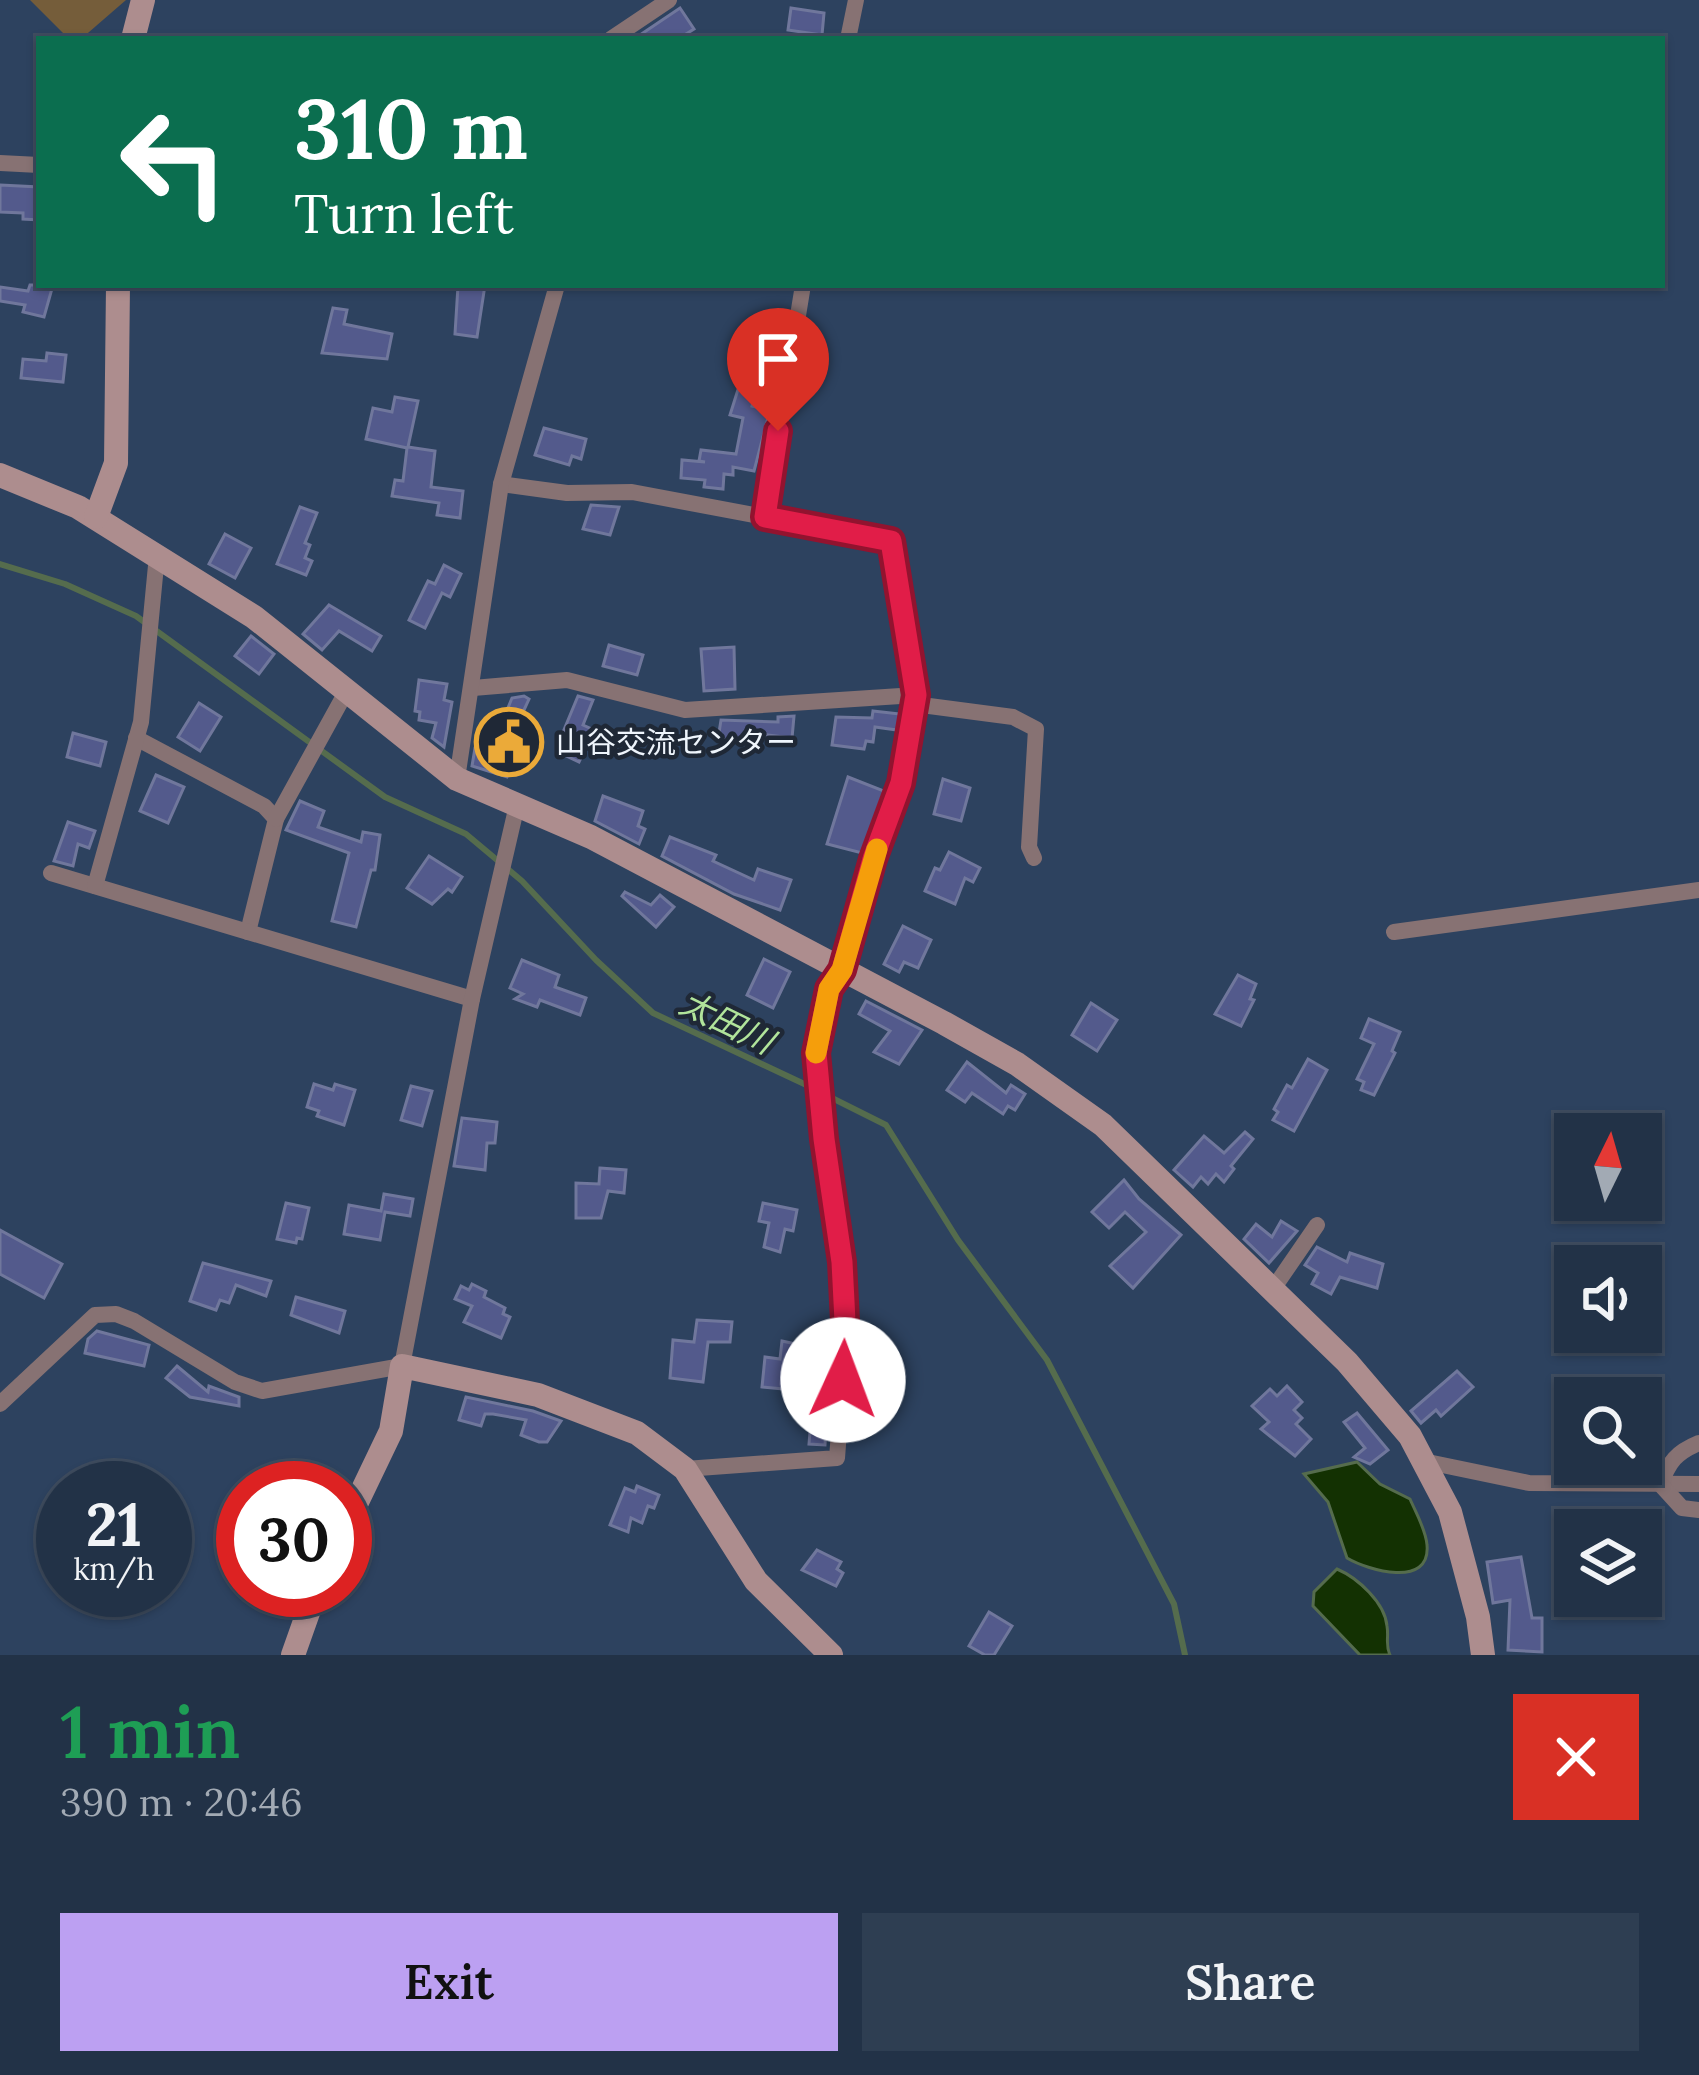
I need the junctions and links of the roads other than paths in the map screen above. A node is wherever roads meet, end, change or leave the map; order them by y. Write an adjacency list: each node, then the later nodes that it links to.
1 (142, 0): 4 (main road)
2 (669, 0): 5 (street)
3 (856, 0): 6 (street)
4 (134, 36)
5 (615, 36)
6 (849, 36)
7 (0, 163): 8 (street)
8 (36, 165)
9 (118, 288): 14 (main road)
10 (556, 288): 13 (street)
11 (802, 288): 15 (street)
12 (0, 475): 14 (main road)
13 (501, 484): 15 (street); 17 (street)
14 (96, 517): 16 (main road)
15 (765, 517): 19 (street)
16 (157, 556): 18 (main road); 20 (street)
17 (473, 688): 19 (street); 21 (street)
18 (346, 692): 21 (main road); 23 (street)
19 (915, 699): 24 (street); 30 (street)
20 (136, 738): 23 (street); 26 (street)
21 (457, 778): 22 (main road)
22 (517, 805): 30 (main road); 31 (street)
23 (276, 819): 28 (street)
24 (1034, 858)
25 (51, 873): 26 (street)
26 (95, 886): 28 (street)
27 (1699, 890): 29 (street)
28 (248, 932): 31 (street)
29 (1394, 932)
30 (842, 970): 33 (main road); 38 (street)
31 (472, 999): 34 (street)
32 (1317, 1225): 33 (street)
33 (1273, 1289): 37 (main road)
34 (402, 1366): 35 (street); 38 (main road); 39 (main road)
35 (0, 1404)
36 (1699, 1443): 40 (street)
37 (1423, 1461): 41 (street); 49 (main road)
38 (686, 1469): 48 (main road)
39 (372, 1471)
40 (1662, 1479)
41 (1554, 1483)
42 (1699, 1484): 44 (street)
43 (1660, 1485): 45 (street)
44 (1662, 1485)
45 (1699, 1510)
46 (306, 1617): 47 (main road)
47 (293, 1655)
48 (832, 1655)
49 (1483, 1655)

